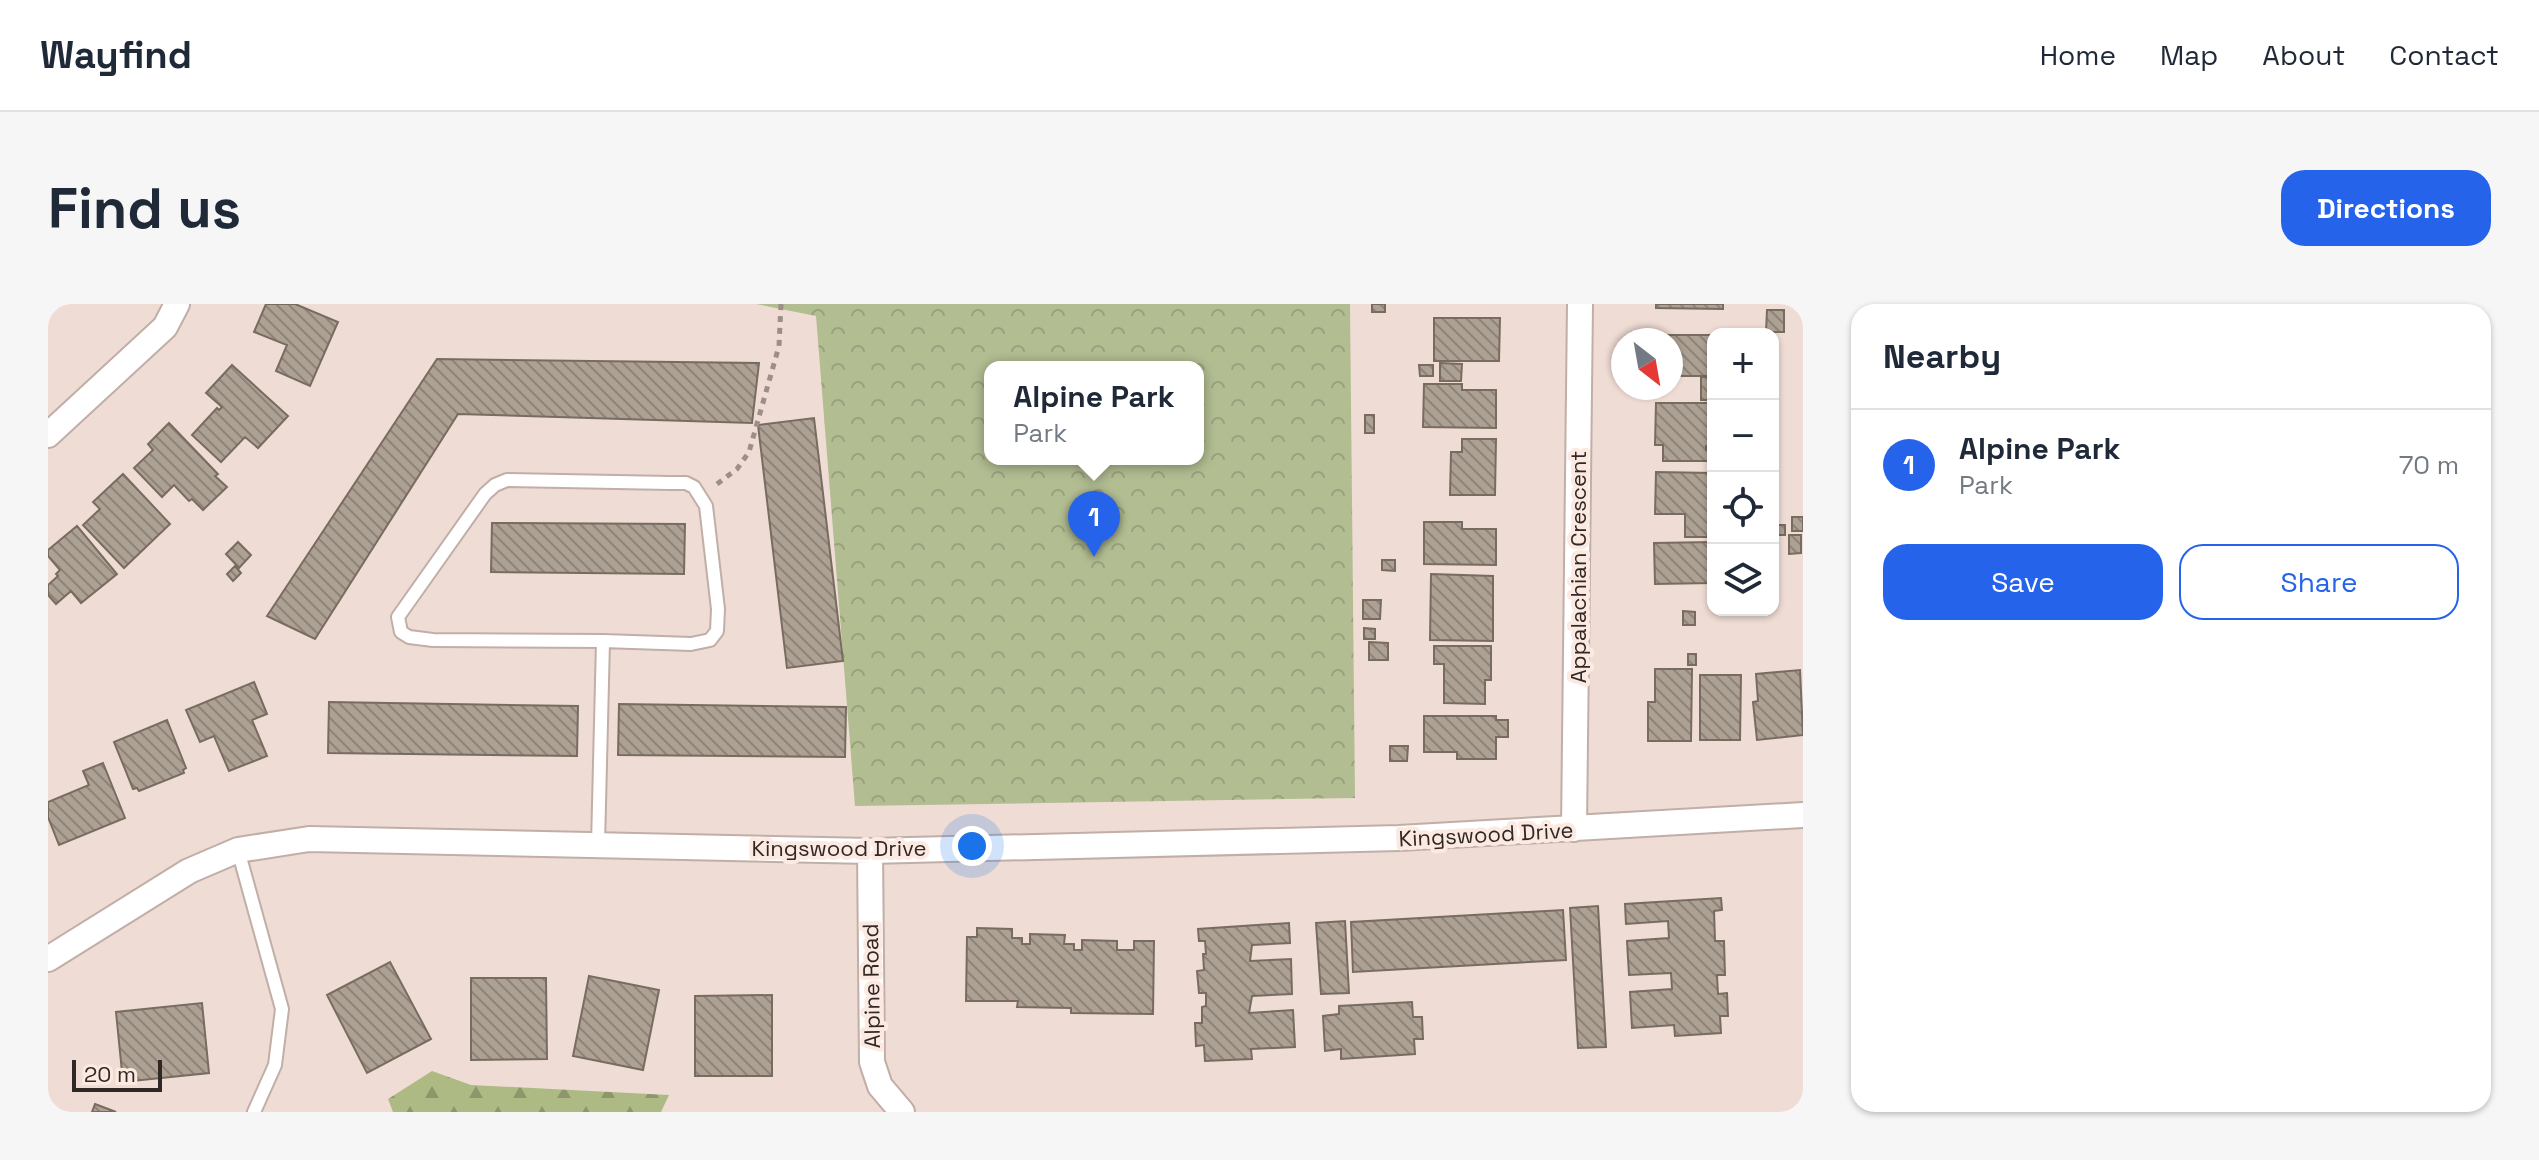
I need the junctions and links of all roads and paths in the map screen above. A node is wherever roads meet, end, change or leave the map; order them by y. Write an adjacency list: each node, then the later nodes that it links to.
1 (177, 304): 4 (street)
2 (781, 304): 5 (path)
3 (1580, 304): 8 (street, Appalachian Crescent)
4 (48, 435)
5 (700, 496): 6 (lane); 6 (lane)
6 (603, 641): 9 (lane)
7 (1803, 815): 8 (street, Kingswood Drive)
8 (1574, 829): 11 (street, Kingswood Drive)
9 (598, 845): 10 (street, Kingswood Drive); 11 (street, Kingswood Drive)
10 (238, 850): 12 (street, Kingswood Drive); 13 (lane)
11 (870, 851): 14 (street, Alpine Road)
12 (48, 959)
13 (254, 1112)
14 (900, 1112)

